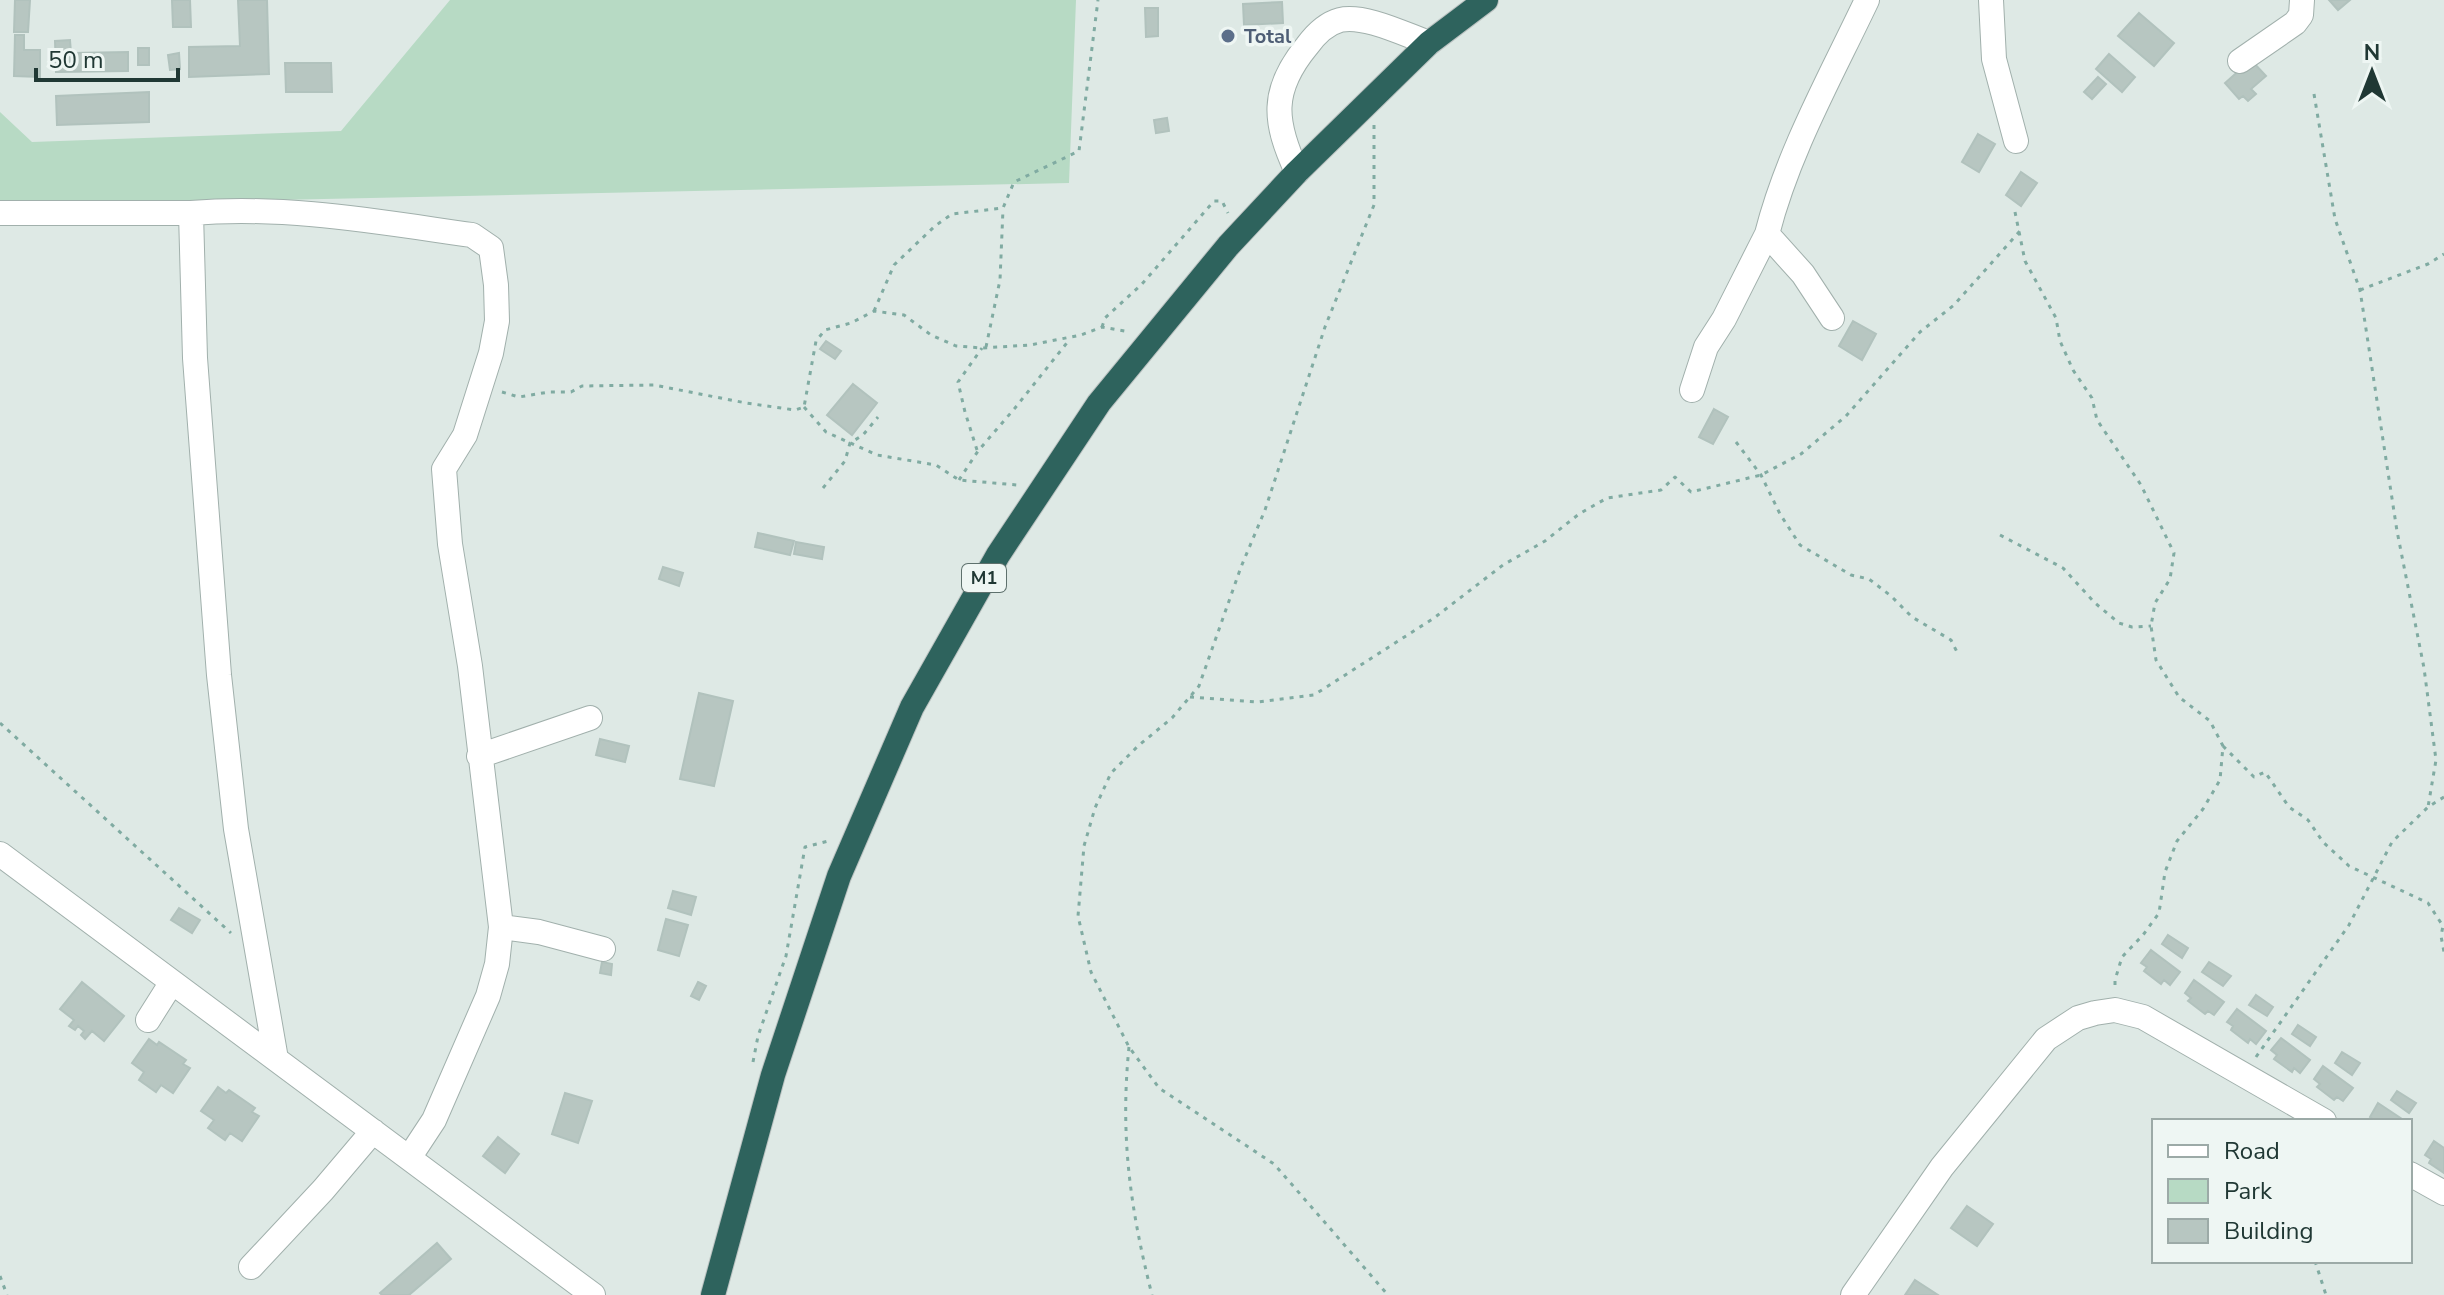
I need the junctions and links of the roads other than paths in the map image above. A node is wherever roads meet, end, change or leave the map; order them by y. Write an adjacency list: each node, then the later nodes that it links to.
1 (1486, 0): 5 (highway, M1)
2 (1867, 0): 12 (street)
3 (1991, 0): 8 (street)
4 (2302, 0): 7 (street)
5 (1465, 10): 6 (highway, M1)
6 (1429, 43): 9 (highway, M1); 9 (street)
7 (2240, 61)
8 (2016, 141)
9 (1297, 172): 30 (highway, M1)
10 (0, 213): 11 (street)
11 (191, 213): 16 (street); 22 (street)
12 (1767, 234): 13 (street); 14 (street)
13 (1832, 318)
14 (1692, 390)
15 (590, 718): 16 (street)
16 (479, 756): 18 (street)
17 (0, 854): 20 (street)
18 (501, 927): 19 (street); 25 (street)
19 (603, 949)
20 (172, 982): 21 (street); 22 (street)
21 (148, 1020)
22 (276, 1059): 24 (street)
23 (2320, 1119): 31 (street)
24 (373, 1131): 25 (street); 28 (street)
25 (409, 1158): 29 (street)
26 (2412, 1175): 27 (street)
27 (2444, 1193)
28 (251, 1267)
29 (593, 1295)
30 (713, 1295)
31 (1853, 1295)

